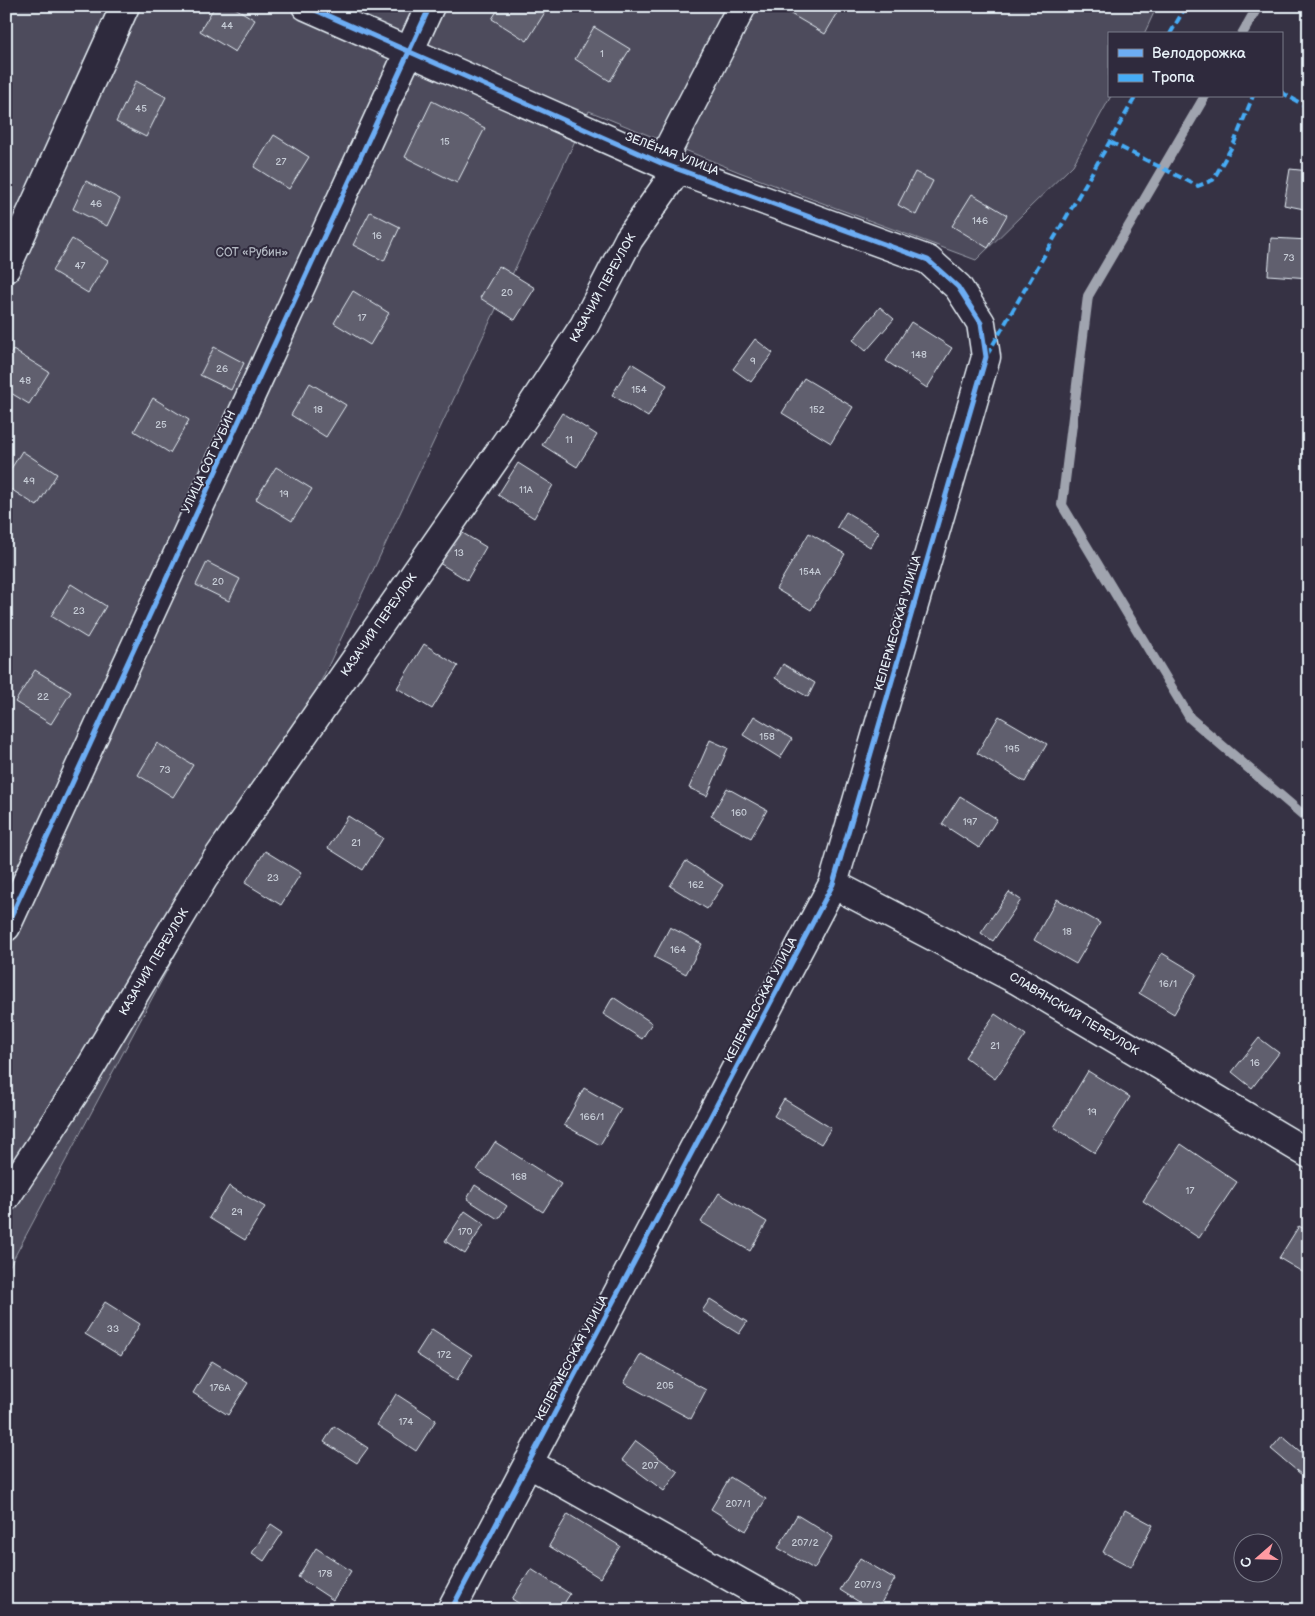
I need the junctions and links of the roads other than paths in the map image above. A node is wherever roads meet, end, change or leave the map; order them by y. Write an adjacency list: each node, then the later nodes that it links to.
1 (125, 6): 7 (street)
2 (306, 6): 5 (street, ЗЕЛЁНАЯ УЛИЦА)
3 (430, 6): 5 (street, УЛИЦА СОТ РУБИН)
4 (742, 6): 6 (street, КАЗАЧИЙ ПЕРЕУЛОК)
5 (408, 52): 6 (street, ЗЕЛЁНАЯ УЛИЦА); 10 (street, УЛИЦА СОТ РУБИН)
6 (670, 166): 8 (street, ЗЕЛЁНАЯ УЛИЦА); 12 (street, КАЗАЧИЙ ПЕРЕУЛОК)
7 (6, 268)
8 (986, 357): 9 (street, КЕЛЕРМЕССКАЯ УЛИЦА)
9 (833, 884): 11 (street, СЛАВЯНСКИЙ ПЕРЕУЛОК); 13 (street, КЕЛЕРМЕССКАЯ УЛИЦА)
10 (6, 927)
11 (1309, 1154)
12 (6, 1197)
13 (528, 1463): 14 (street, КЕЛЕРМЕССКАЯ УЛИЦА); 15 (street)
14 (451, 1610)
15 (789, 1610)

